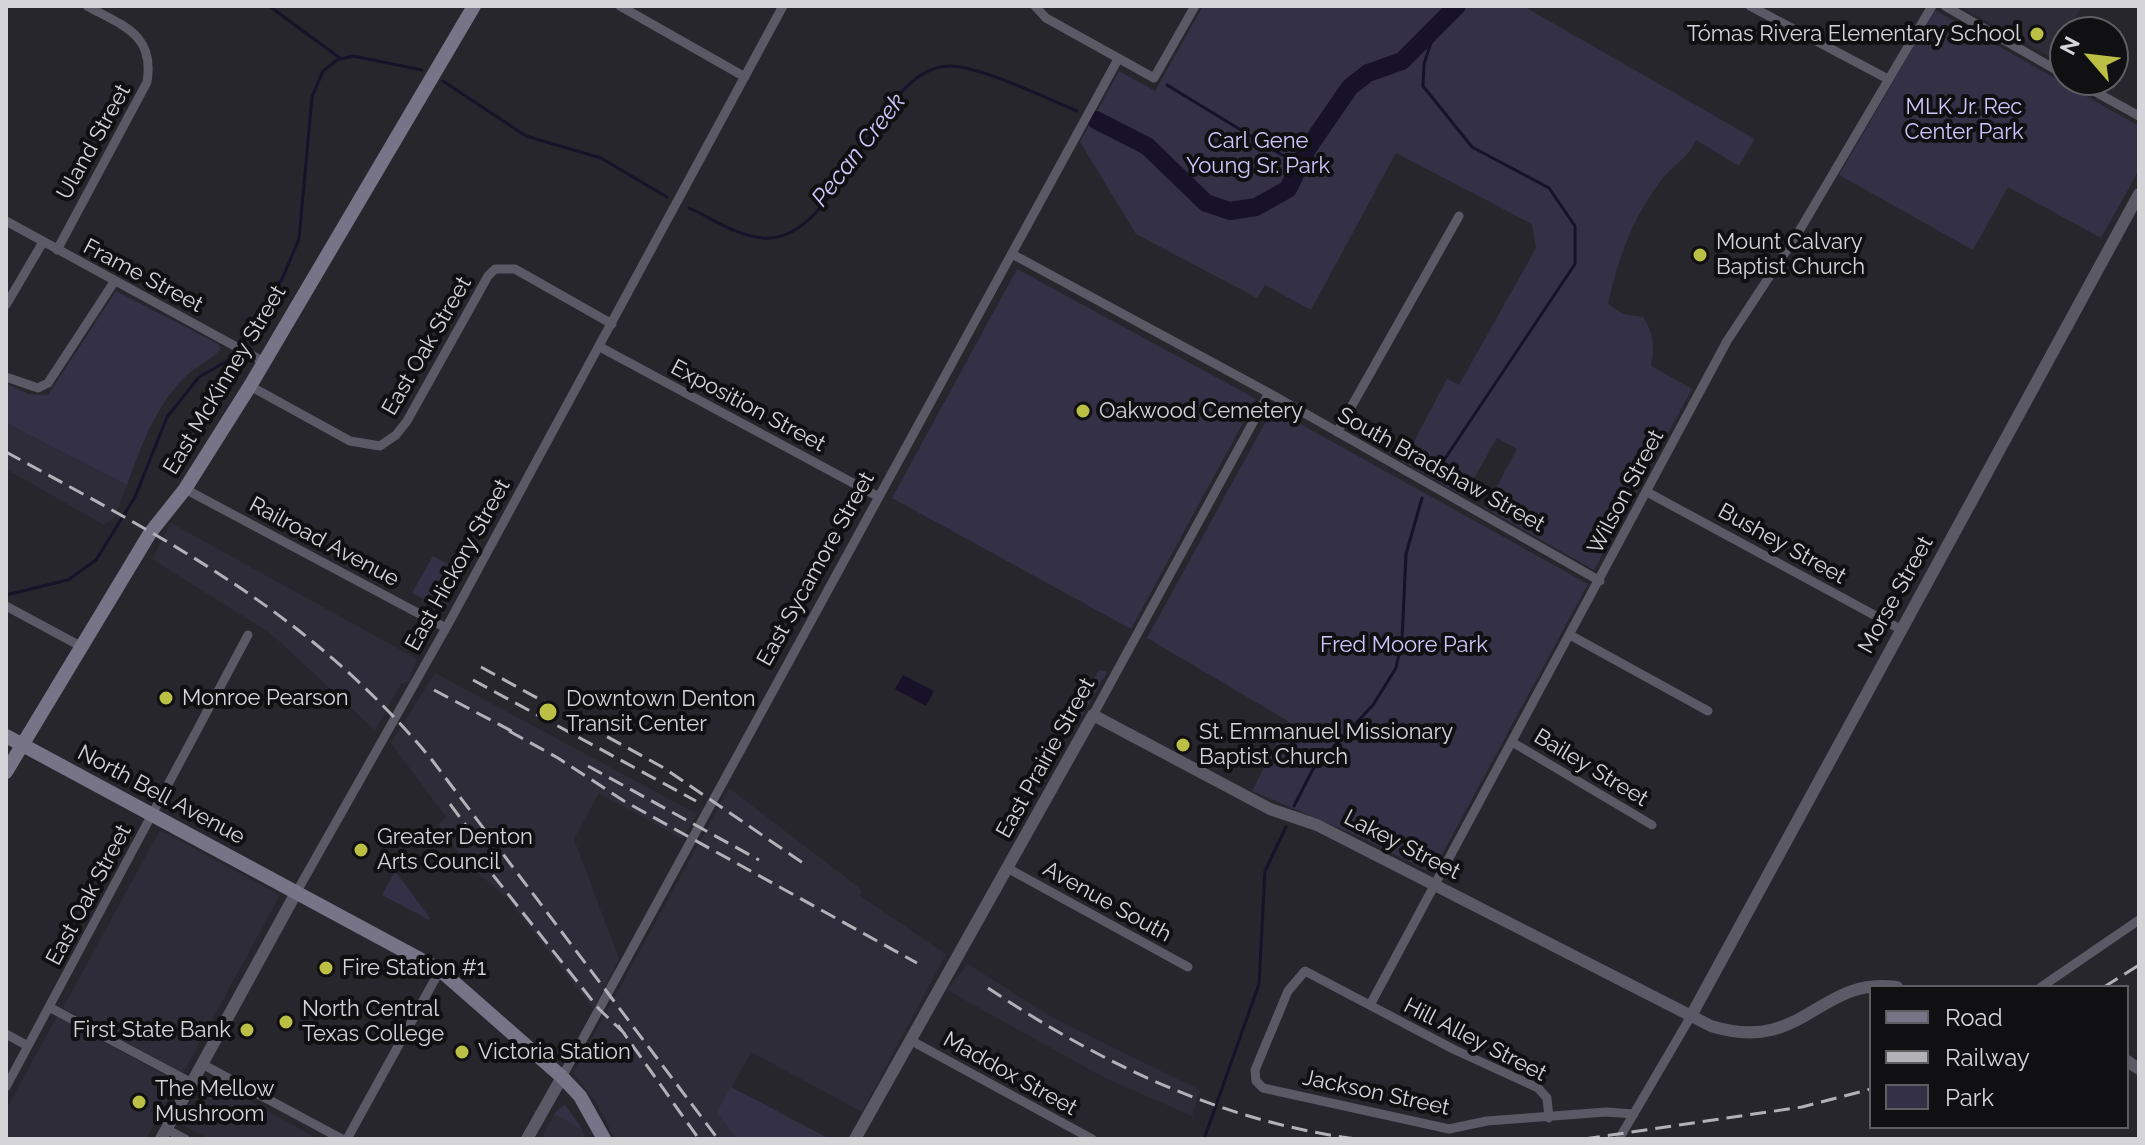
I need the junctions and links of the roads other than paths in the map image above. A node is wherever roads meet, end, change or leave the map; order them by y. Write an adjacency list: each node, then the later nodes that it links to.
1 (87, 6): 21 (street, Uland Street)
2 (474, 6): 27 (main road, East McKinney Street)
3 (620, 6): 10 (street)
4 (783, 6): 13 (street, East Hickory Street)
5 (1035, 6): 11 (street)
6 (1195, 6): 11 (street)
7 (1750, 6): 14 (street)
8 (1932, 6): 14 (street, Wilson Street)
9 (1945, 6): 12 (street)
10 (633, 9): 13 (street)
11 (1117, 61): 22 (street, East Sycamore Street)
12 (2049, 66)
13 (745, 77): 25 (street, East Hickory Street)
14 (1888, 79): 33 (street, Wilson Street)
15 (2103, 96): 16 (street)
16 (2139, 116)
17 (2139, 194): 38 (street, Morse Street)
18 (1459, 216): 31 (street)
19 (6, 221): 20 (street, Frame Street)
20 (43, 242): 21 (street, Frame Street); 24 (street)
21 (57, 250): 23 (street, Frame Street)
22 (1012, 254): 30 (street, South Bradshaw Street); 34 (street, East Sycamore Street)
23 (114, 282): 27 (street, Frame Street); 28 (street)
24 (6, 305)
25 (612, 324): 26 (street, East Hickory Street); 29 (street, East Oak Street)
26 (600, 347): 34 (street, Exposition Street); 37 (street, East Hickory Street)
27 (264, 362): 29 (main road, East McKinney Street)
28 (6, 377)
29 (250, 386): 32 (main road, East McKinney Street)
30 (1269, 393): 31 (street, South Bradshaw Street); 43 (street, East Prairie Street)
31 (1337, 432): 35 (street, South Bradshaw Street)
32 (185, 489): 37 (street, Railroad Avenue); 41 (main road, East McKinney Street)
33 (1647, 492): 35 (street, Wilson Street); 38 (street, Bushey Street)
34 (879, 497): 65 (street, East Sycamore Street)
35 (1600, 581): 40 (street, Wilson Street)
36 (6, 606): 41 (street)
37 (446, 628): 52 (street, East Hickory Street)
38 (1900, 629): 60 (street, Morse Street)
39 (248, 635): 48 (street, East Oak Street)
40 (1570, 635): 42 (street); 45 (street, Wilson Street)
41 (82, 647): 46 (main road, East McKinney Street)
42 (1708, 711)
43 (1093, 715): 50 (street, East Prairie Street); 51 (street, Lakey Street)
44 (6, 736): 46 (main road, North Bell Avenue)
45 (1512, 742): 49 (street, Bailey Street); 51 (street, Wilson Street)
46 (22, 745): 47 (main road, East McKinney Street); 48 (main road, North Bell Avenue)
47 (6, 772)
48 (153, 816): 52 (main road, North Bell Avenue); 59 (street, East Oak Street)
49 (1652, 825)
50 (1009, 869): 54 (street, Avenue South); 62 (street, East Prairie Street)
51 (1435, 884): 58 (street, Wilson Street); 60 (street, Lakey Street)
52 (296, 893): 55 (main road, North Bell Avenue); 64 (street, East Hickory Street)
53 (2139, 920): 57 (street)
54 (1188, 967)
55 (440, 970): 65 (main road, North Bell Avenue); 73 (street)
56 (1869, 985): 60 (street, Lakey Street)
57 (2044, 985)
58 (1370, 1005): 66 (street, Hill Alley Street); 70 (street, Hill Alley Street)
59 (49, 1007): 63 (street, East Oak Street); 67 (street)
60 (1691, 1016): 69 (street)
61 (6, 1034): 63 (street)
62 (910, 1040): 76 (street, East Prairie Street); 77 (street, Maddox Street)
63 (28, 1046): 68 (street, East Oak Street)
64 (202, 1064): 67 (street, East Hickory Street); 73 (street)
65 (562, 1077): 74 (street, East Sycamore Street); 75 (main road, North Bell Avenue)
66 (1256, 1081): 70 (street, Jackson Street)
67 (192, 1083): 71 (street, East Hickory Street)
68 (6, 1087)
69 (1634, 1114): 70 (street, Jackson Street); 78 (street)
70 (1549, 1118)
71 (164, 1134): 72 (street)
72 (185, 1139)
73 (344, 1139)
74 (527, 1139)
75 (604, 1139)
76 (855, 1139)
77 (1092, 1139)
78 (1619, 1139)

